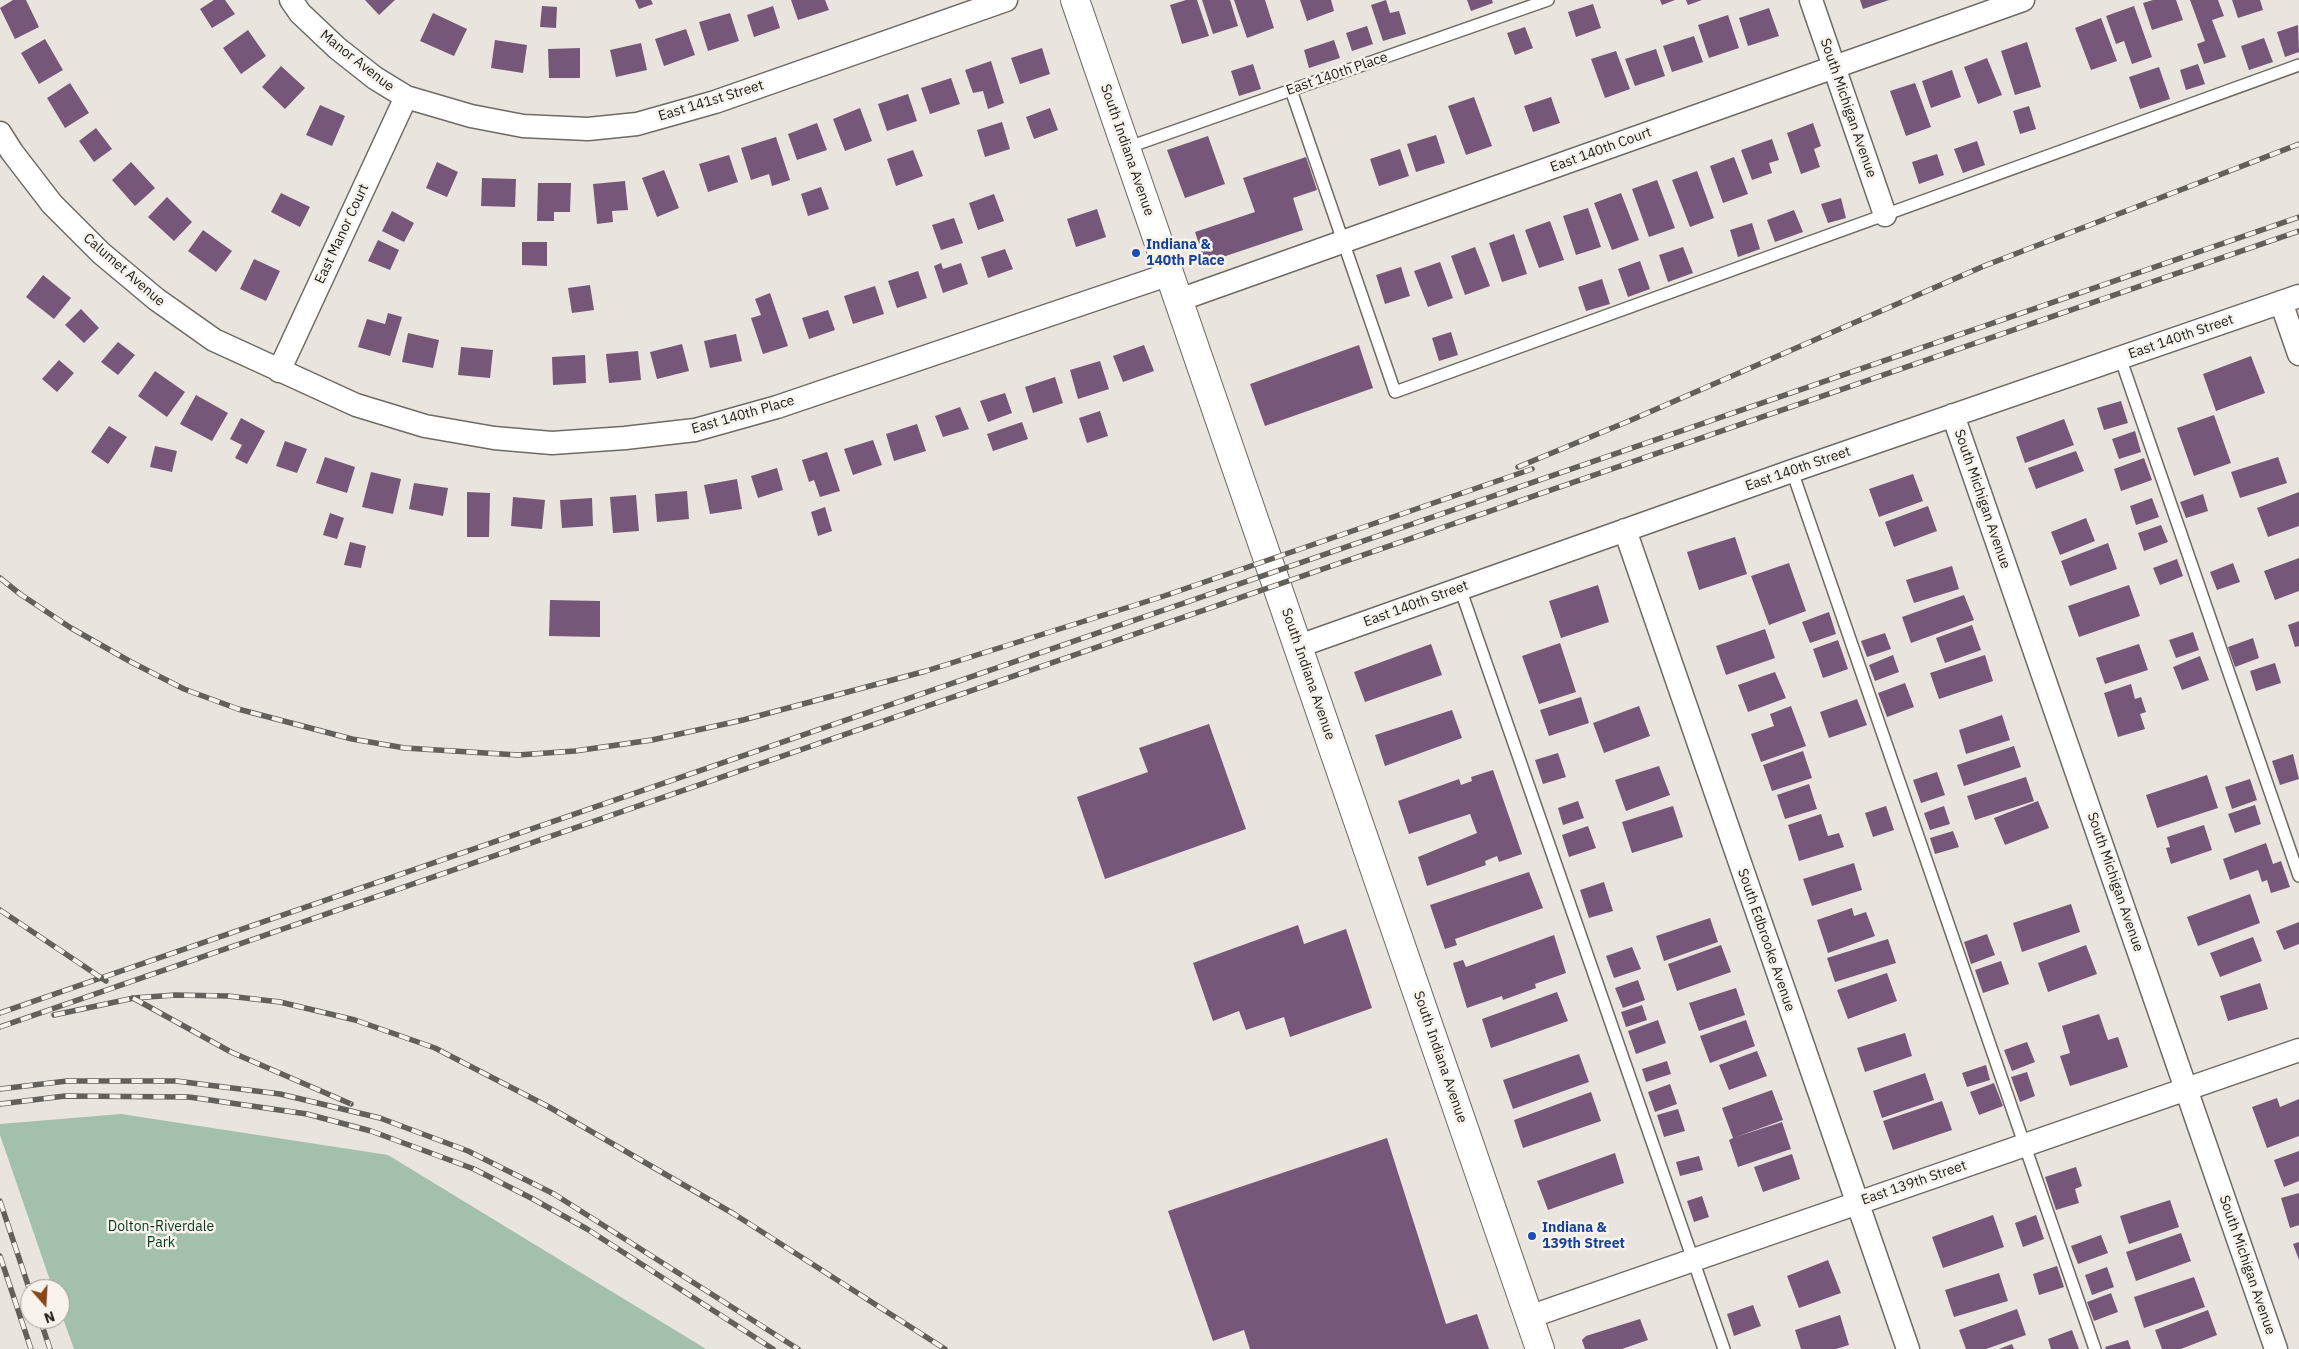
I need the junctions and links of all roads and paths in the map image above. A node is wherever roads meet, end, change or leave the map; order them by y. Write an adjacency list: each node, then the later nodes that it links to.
1 (291, 0): 10 (street, Manor Avenue)
2 (1006, 0): 10 (street, East 141st Street)
3 (1075, 0): 12 (main road, South Indiana Avenue)
4 (1548, 0): 9 (lane, East 140th Place)
5 (1811, 0): 8 (street, South Michigan Avenue)
6 (2023, 0): 8 (street, East 140th Court)
7 (2299, 65): 13 (lane)
8 (1834, 67): 13 (street, South Michigan Avenue); 14 (street, East 140th Court)
9 (1291, 90): 12 (lane, East 140th Place); 14 (lane)
10 (406, 97): 20 (street, East Manor Court)
11 (0, 133): 20 (street, Calumet Avenue)
12 (1126, 148): 15 (main road, South Indiana Avenue)
13 (1885, 215): 14 (lane)
14 (1344, 242): 17 (street, East 140th Court)
15 (1170, 274): 17 (main road, South Indiana Avenue); 20 (street, East 140th Place)
16 (2290, 299): 18 (street); 19 (street, East 140th Street)
17 (1179, 300): 25 (main road, South Indiana Avenue)
18 (2299, 354)
19 (2120, 357): 21 (street, East 140th Street); 26 (lane)
20 (279, 371)
21 (1953, 415): 22 (street, East 140th Street); 28 (street, South Michigan Avenue)
22 (1792, 471): 23 (street, East 140th Street); 29 (lane)
23 (1625, 530): 24 (street, East 140th Street); 30 (street, South Edbrooke Avenue)
24 (1460, 588): 25 (street, East 140th Street); 31 (lane)
25 (1299, 646): 32 (main road, South Indiana Avenue)
26 (2299, 876)
27 (2299, 1050): 28 (street, East 139th Street)
28 (2186, 1089): 29 (street, East 139th Street); 37 (street, South Michigan Avenue)
29 (2025, 1145): 30 (street, East 139th Street); 36 (lane)
30 (1857, 1203): 31 (street, East 139th Street); 35 (street, South Edbrooke Avenue)
31 (1694, 1260): 32 (street, East 139th Street); 34 (lane)
32 (1529, 1317): 33 (main road, South Indiana Avenue)
33 (1540, 1349)
34 (1724, 1349)
35 (1908, 1349)
36 (2095, 1349)
37 (2276, 1349)

